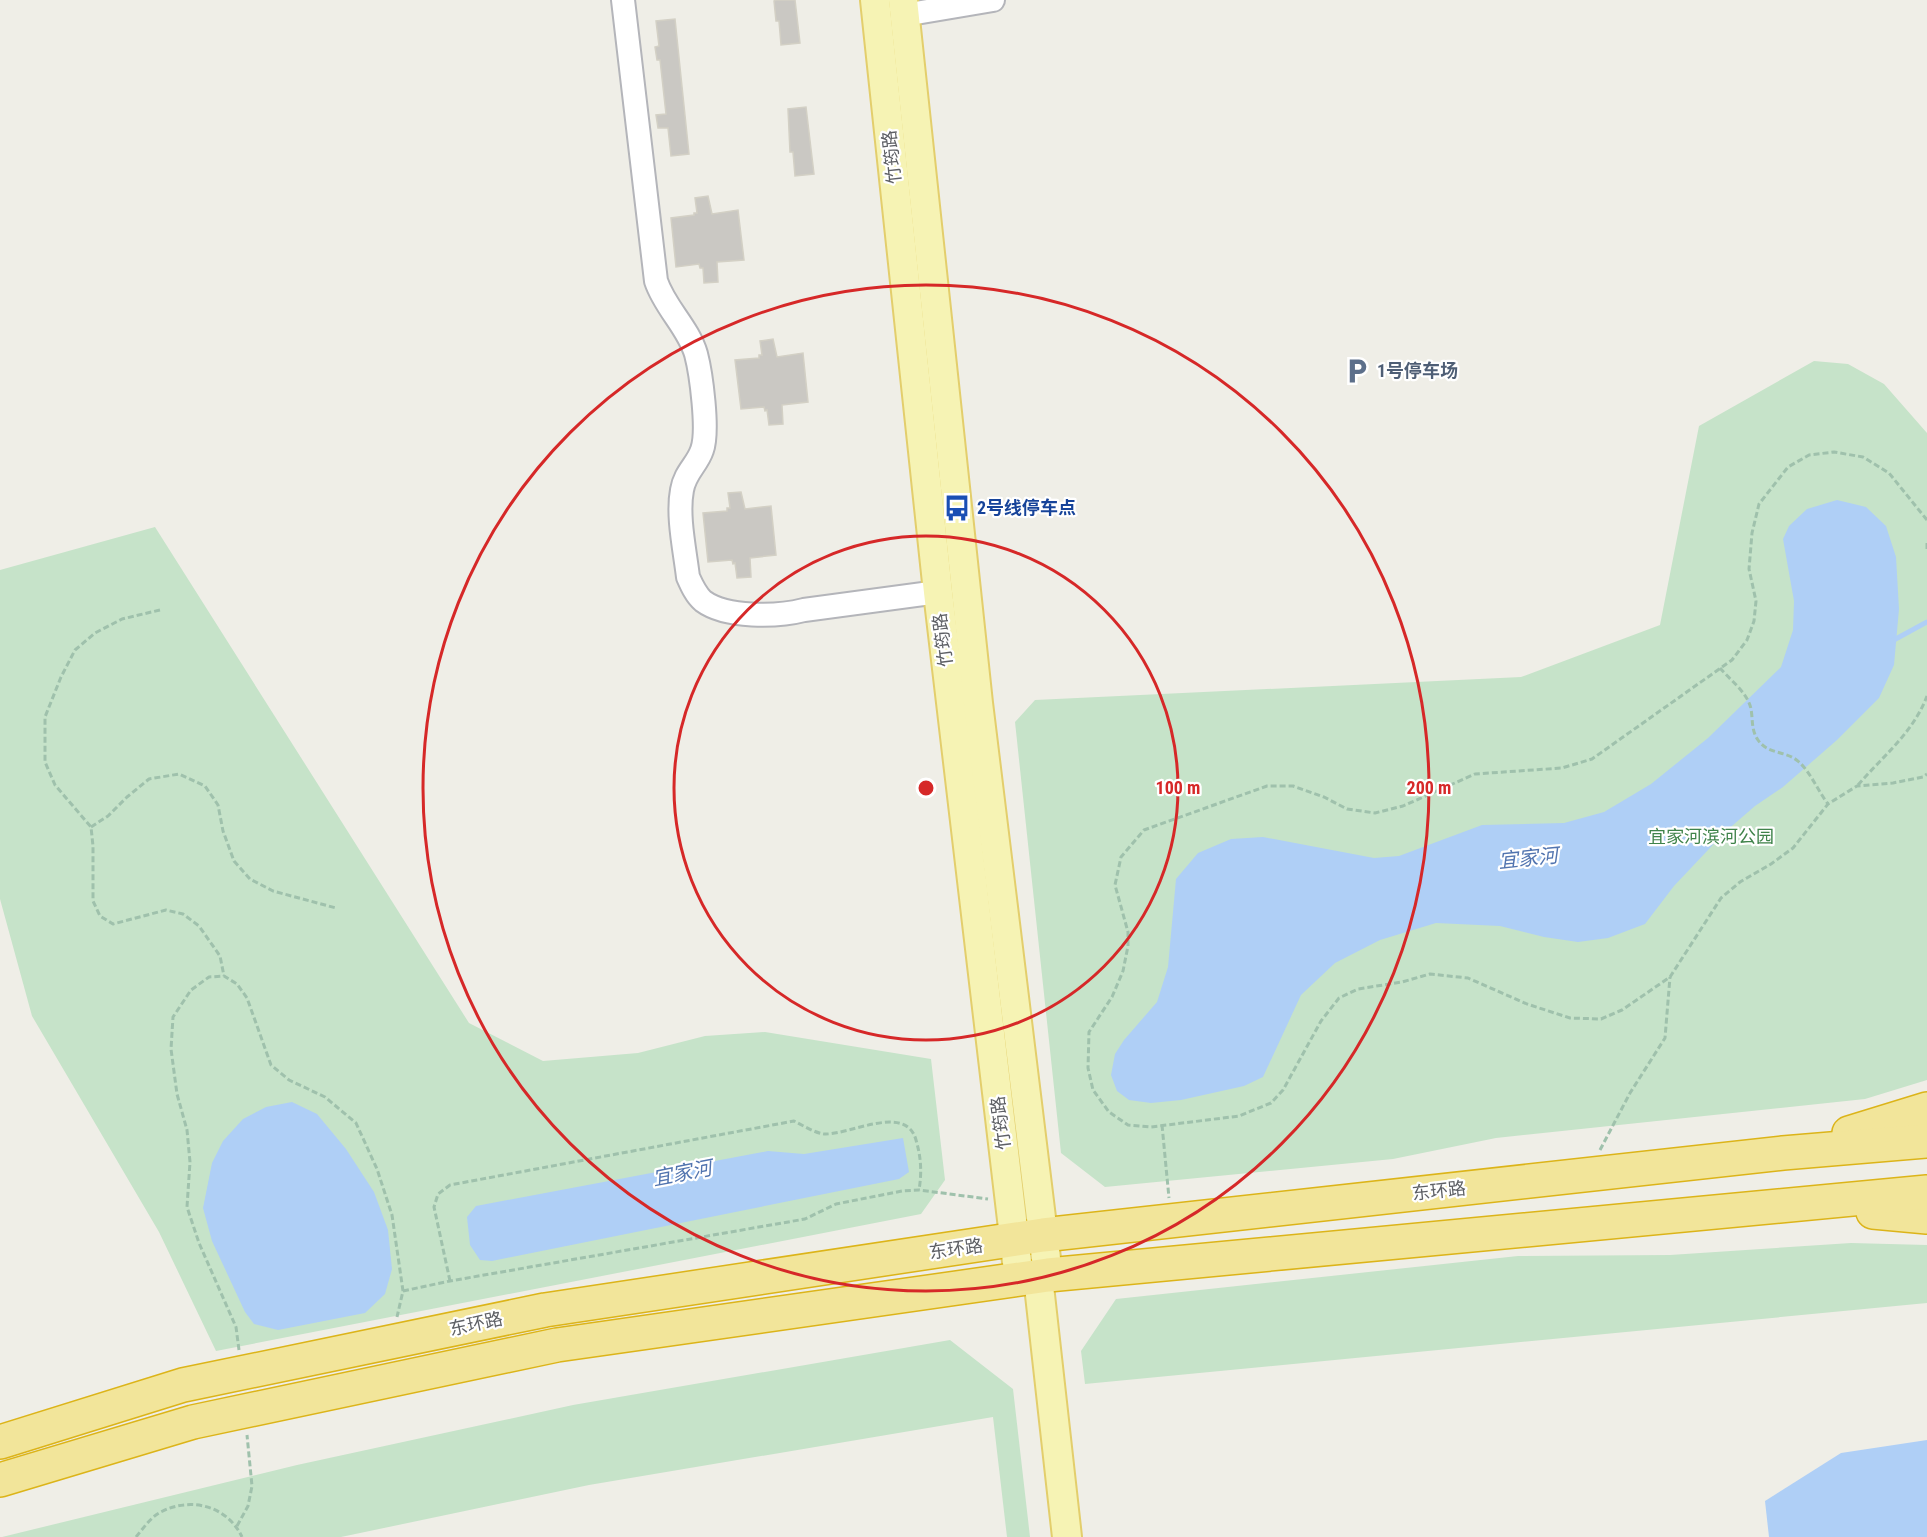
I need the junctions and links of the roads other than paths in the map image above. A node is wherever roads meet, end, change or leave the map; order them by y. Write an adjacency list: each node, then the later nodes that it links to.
1 (623, 0): 5 (street)
2 (875, 0): 5 (main road, 竹筠路)
3 (993, 0): 4 (street)
4 (904, 7): 12 (main road, 竹筠路)
5 (938, 592): 12 (main road, 竹筠路)
6 (1927, 1109): 8 (highway)
7 (1927, 1141): 8 (highway, 东环路)
8 (1783, 1153): 12 (highway, 东环路)
9 (1927, 1192): 10 (highway, 东环路)
10 (1788, 1205): 11 (highway); 13 (highway, 东环路)
11 (1927, 1217)
12 (1029, 1238): 13 (main road, 竹筠路); 14 (highway, 东环路)
13 (1035, 1277): 15 (highway, 东环路); 16 (main road, 竹筠路)
14 (0, 1442)
15 (0, 1480)
16 (1067, 1537)

